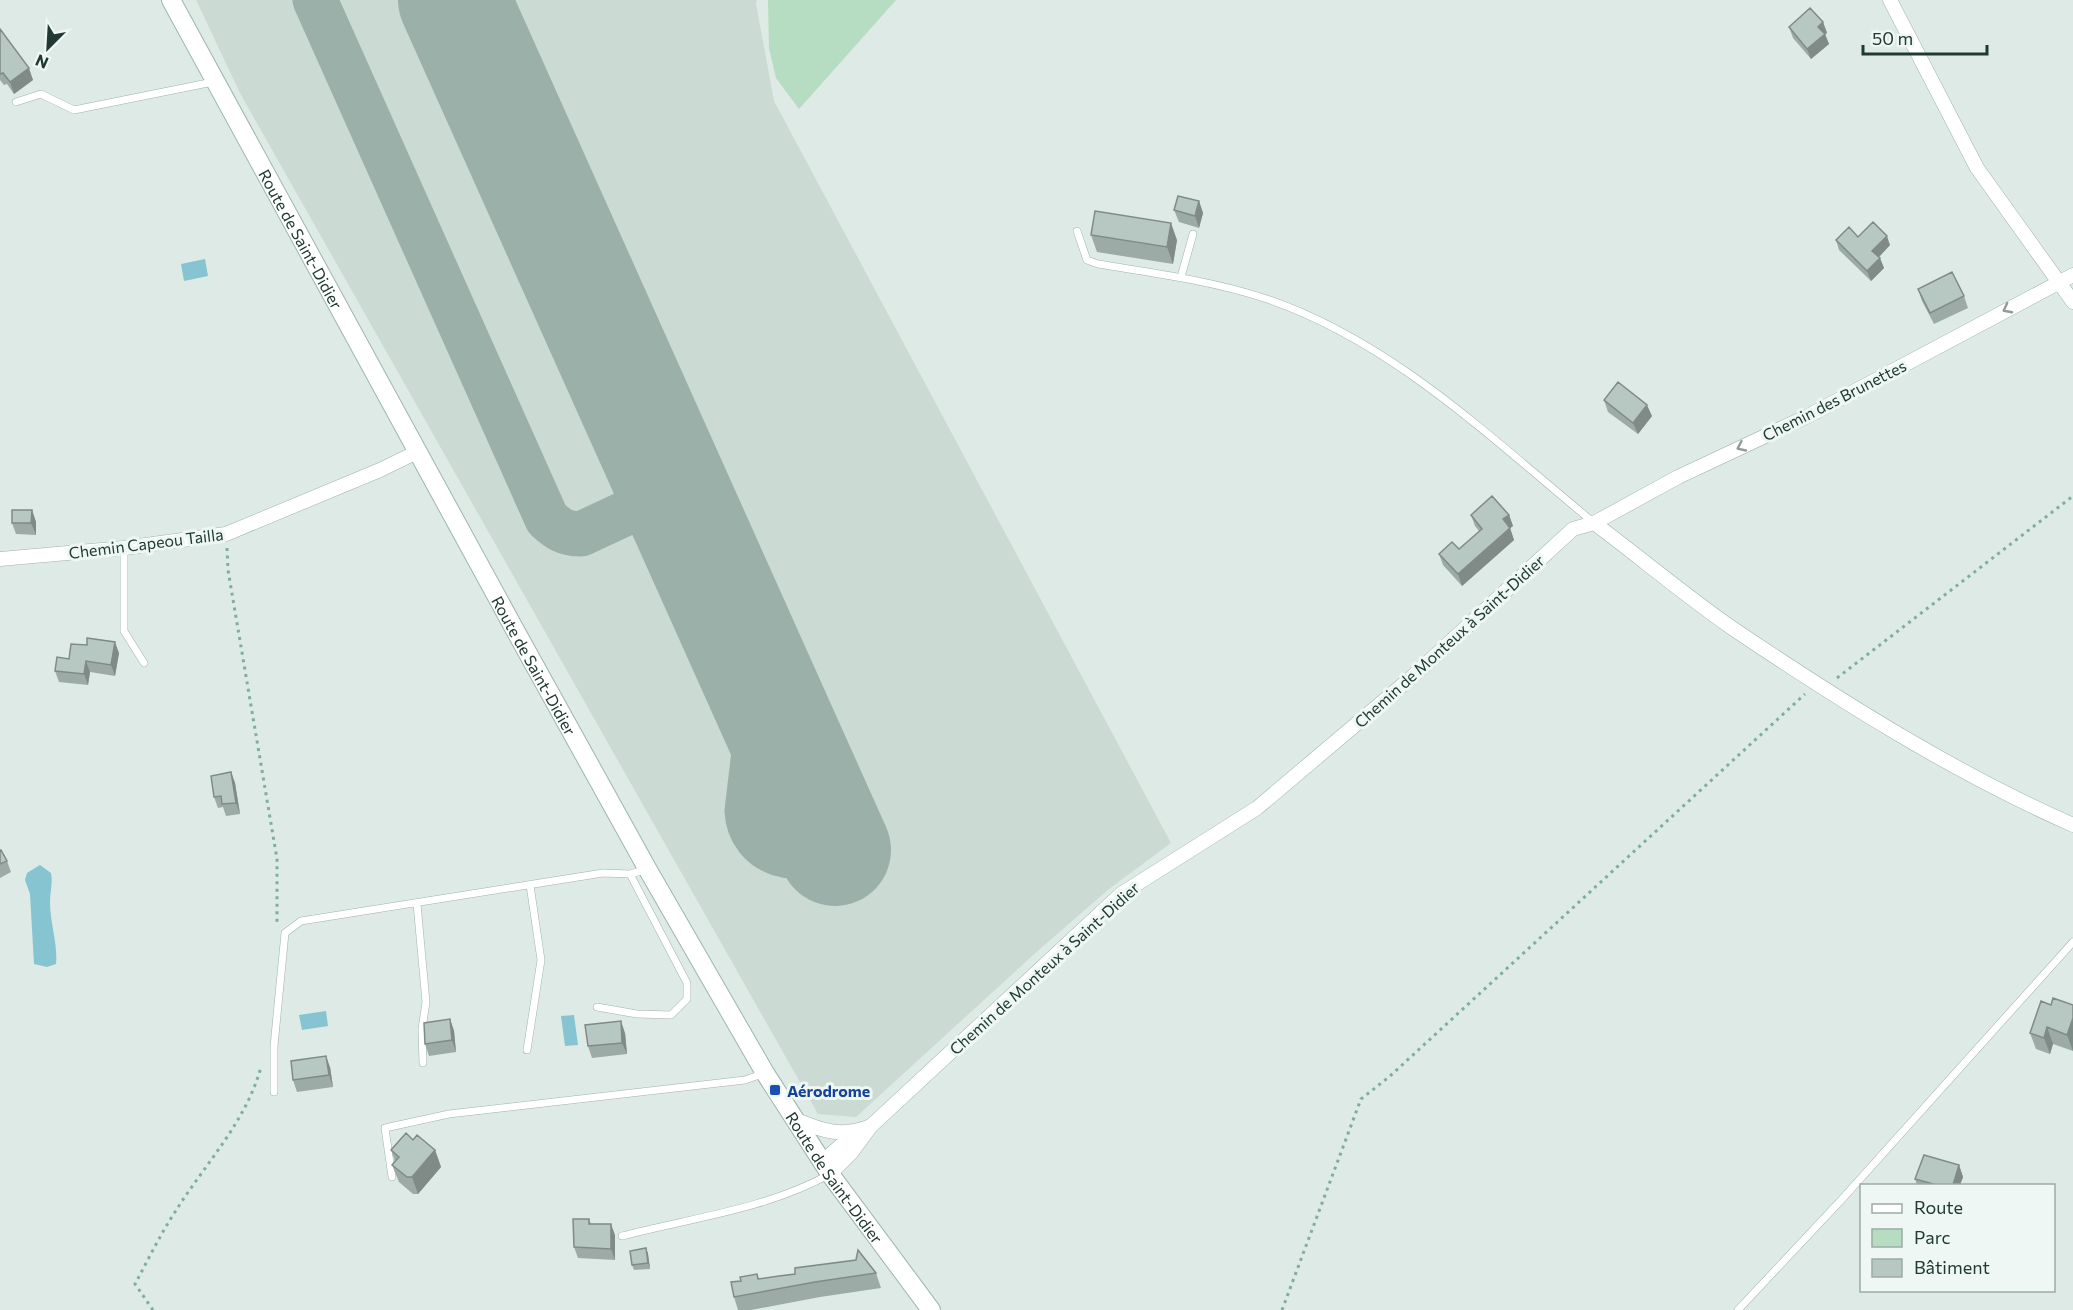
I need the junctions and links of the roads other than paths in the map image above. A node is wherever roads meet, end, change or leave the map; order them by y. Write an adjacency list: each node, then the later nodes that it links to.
1 (171, 0): 3 (main road, Route de Saint-Didier)
2 (1890, 0): 9 (street)
3 (215, 81): 4 (lane); 11 (main road, Route de Saint-Didier)
4 (16, 102)
5 (1077, 231): 8 (lane)
6 (1193, 234): 8 (lane)
7 (2073, 274): 9 (street, Chemin des Brunettes)
8 (1181, 277): 12 (lane)
9 (2059, 282): 10 (street); 12 (street, Chemin des Brunettes, one-way to 12)
10 (2073, 302)
11 (419, 451): 13 (street, Chemin Capeou Tailla); 17 (main road, Route de Saint-Didier)
12 (1594, 523): 16 (street); 28 (street, Chemin de Monteux à Saint-Didier)
13 (124, 548): 14 (street, Chemin Capeou Tailla); 15 (lane)
14 (0, 559)
15 (144, 663)
16 (2073, 825)
17 (648, 870): 18 (lane); 25 (main road, Route de Saint-Didier)
18 (630, 874): 19 (lane); 22 (lane)
19 (530, 885): 20 (lane); 23 (lane)
20 (417, 904): 24 (lane); 26 (lane)
21 (2073, 942): 34 (lane)
22 (597, 1007)
23 (527, 1050)
24 (423, 1063)
25 (765, 1073): 27 (main road, Route de Saint-Didier); 31 (lane)
26 (274, 1092)
27 (794, 1119): 29 (street, Chemin de Monteux à Saint-Didier); 30 (main road, Route de Saint-Didier)
28 (871, 1126): 29 (street, Chemin de Monteux à Saint-Didier); 30 (street, Chemin de Monteux à Saint-Didier)
29 (855, 1133): 30 (street, Chemin de Monteux à Saint-Didier)
30 (826, 1168): 32 (lane); 33 (main road, Route de Saint-Didier)
31 (392, 1177)
32 (622, 1236)
33 (930, 1310)
34 (1738, 1310)

